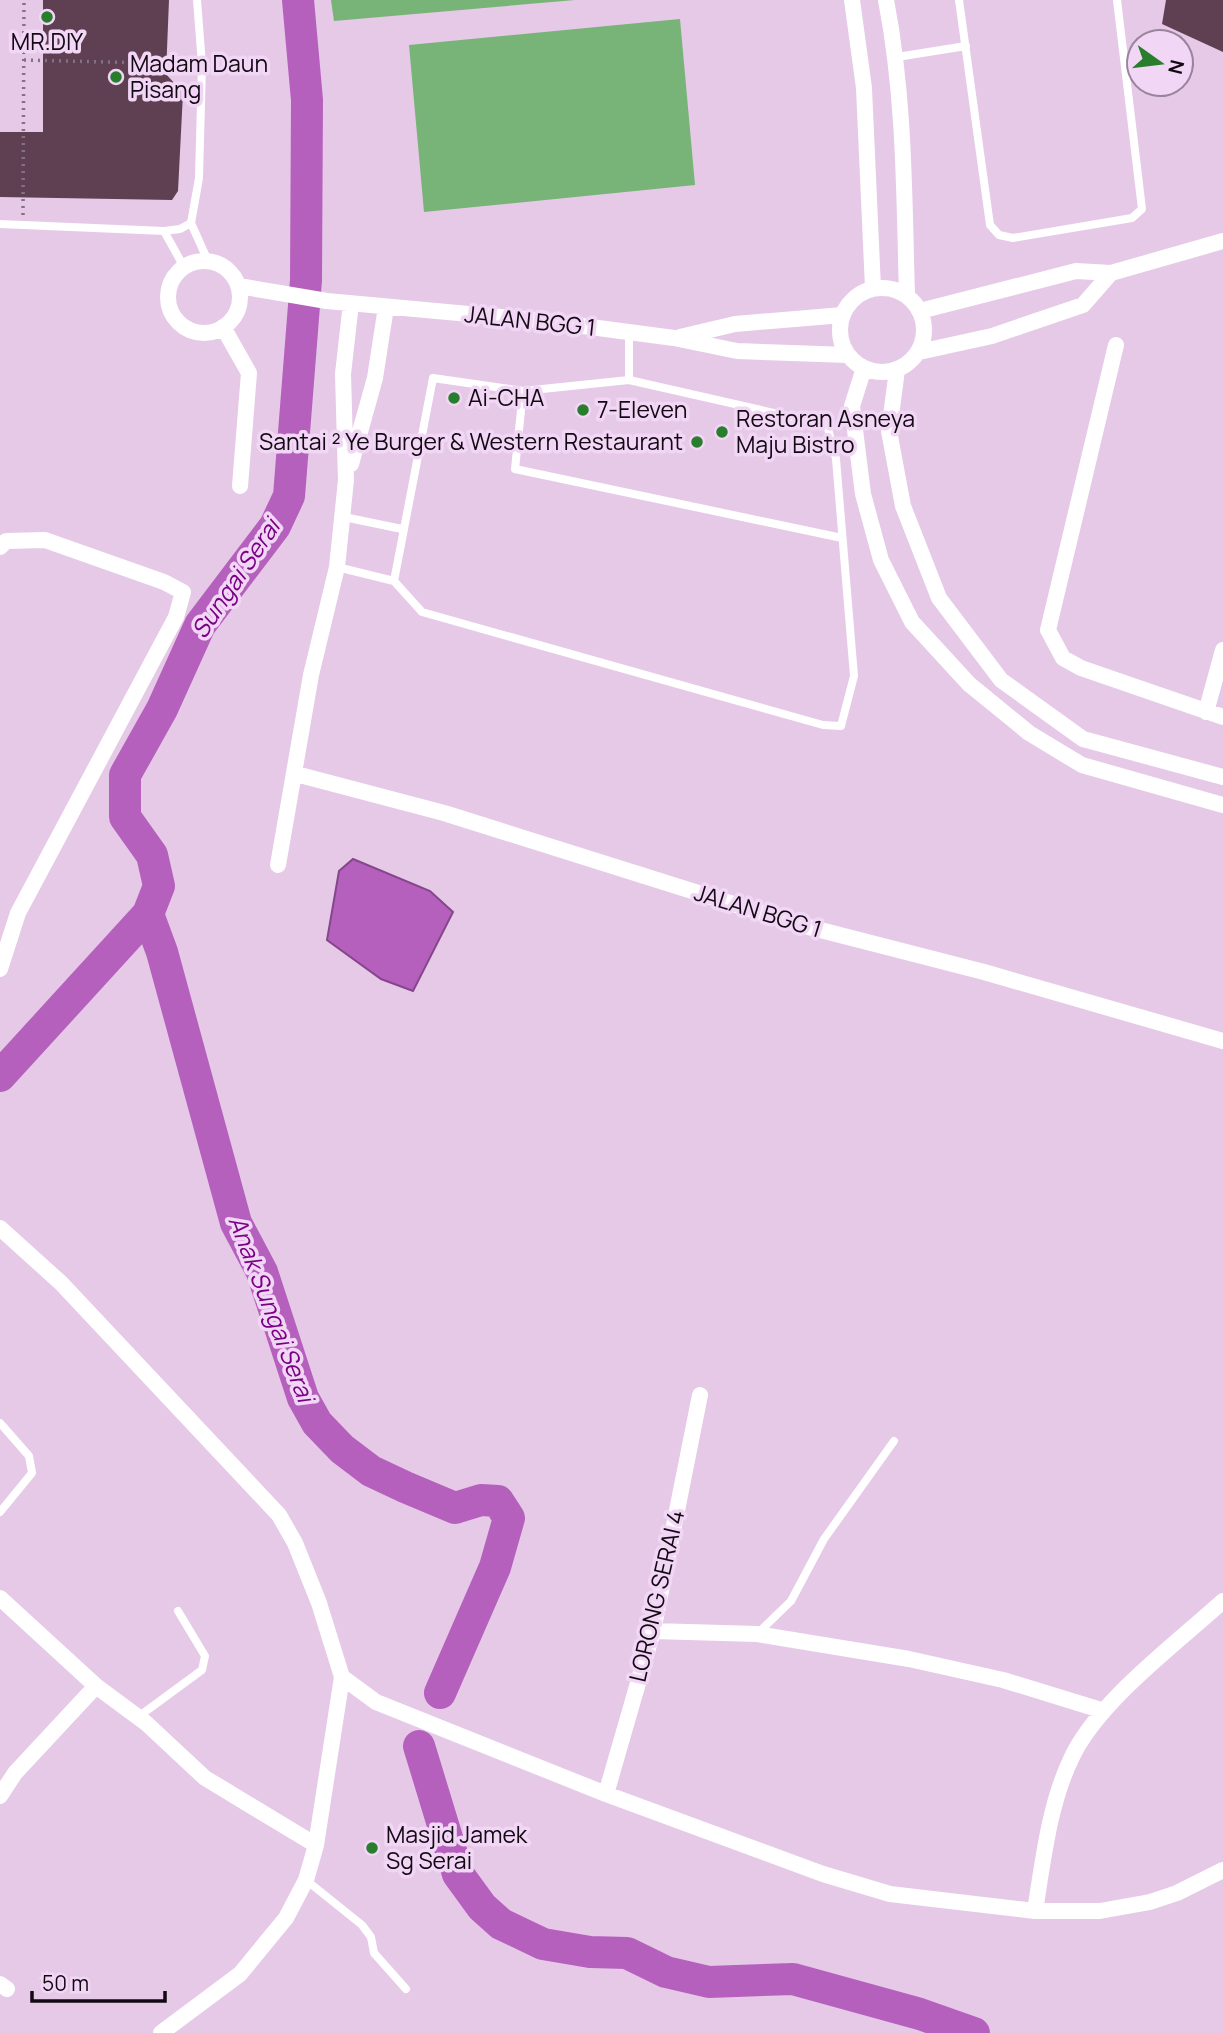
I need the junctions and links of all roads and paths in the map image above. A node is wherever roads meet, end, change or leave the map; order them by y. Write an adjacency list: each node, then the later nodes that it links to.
1 (24, 0): 9 (path)
2 (197, 0): 10 (lane)
3 (852, 0): 20 (street)
4 (886, 0): 8 (street)
5 (959, 0): 7 (lane)
6 (1117, 0): 7 (lane)
7 (966, 46): 8 (lane)
8 (897, 57): 21 (street)
9 (24, 60): 10 (path); 12 (path)
10 (202, 65): 13 (lane)
11 (0, 223): 12 (lane)
12 (23, 223): 14 (lane)
13 (191, 223): 14 (lane); 16 (lane)
14 (164, 231): 17 (lane)
15 (1223, 241): 18 (street)
16 (208, 261): 17 (street); 19 (street)
17 (184, 267): 26 (street)
18 (1111, 273): 24 (street); 30 (street)
19 (239, 286): 22 (street, JALAN BGG 1); 26 (street)
20 (873, 288): 21 (street); 25 (street)
21 (907, 295): 24 (street)
22 (351, 303): 23 (street, JALAN BGG 1); 36 (street)
23 (386, 307): 27 (street, JALAN BGG 1); 36 (street)
24 (920, 312): 30 (street)
25 (843, 315): 28 (street, JALAN BGG 1); 31 (street)
26 (223, 327): 37 (street)
27 (629, 333): 28 (street, JALAN BGG 1); 34 (lane)
28 (674, 338): 31 (street, JALAN BGG 1)
29 (1116, 345): 45 (street)
30 (919, 352): 33 (street)
31 (848, 355): 32 (street)
32 (864, 368): 33 (street); 49 (street)
33 (897, 370): 48 (street)
34 (629, 380): 35 (lane); 40 (lane)
35 (523, 391): 39 (lane); 40 (lane)
36 (346, 480): 38 (street)
37 (240, 486)
38 (344, 517): 39 (lane); 42 (street)
39 (402, 529): 43 (lane)
40 (842, 538): 43 (lane)
41 (0, 547): 51 (street)
42 (337, 567): 43 (lane); 47 (street)
43 (394, 581)
44 (1223, 650): 45 (street)
45 (1206, 712): 46 (street)
46 (1223, 717)
47 (296, 774): 50 (street); 52 (street, JALAN BGG 1)
48 (1223, 777)
49 (1223, 805)
50 (278, 865)
51 (0, 969)
52 (1223, 1041)
53 (0, 1228): 63 (street)
54 (700, 1395): 61 (street, LORONG SERAI 4)
55 (0, 1423): 57 (lane)
56 (894, 1441): 62 (lane)
57 (0, 1512)
58 (0, 1598): 64 (street)
59 (1223, 1601): 65 (street)
60 (178, 1611): 66 (lane)
61 (653, 1632): 62 (street); 67 (street, LORONG SERAI 4)
62 (757, 1634): 65 (street)
63 (342, 1678): 67 (street); 69 (street)
64 (96, 1686): 66 (street); 68 (street)
65 (1104, 1711): 72 (street)
66 (138, 1717): 69 (street)
67 (606, 1794): 72 (street)
68 (0, 1796)
69 (316, 1845): 71 (street)
70 (1223, 1870): 72 (street)
71 (306, 1881): 73 (lane); 74 (street)
72 (1035, 1911)
73 (406, 1989)
74 (161, 2033)

